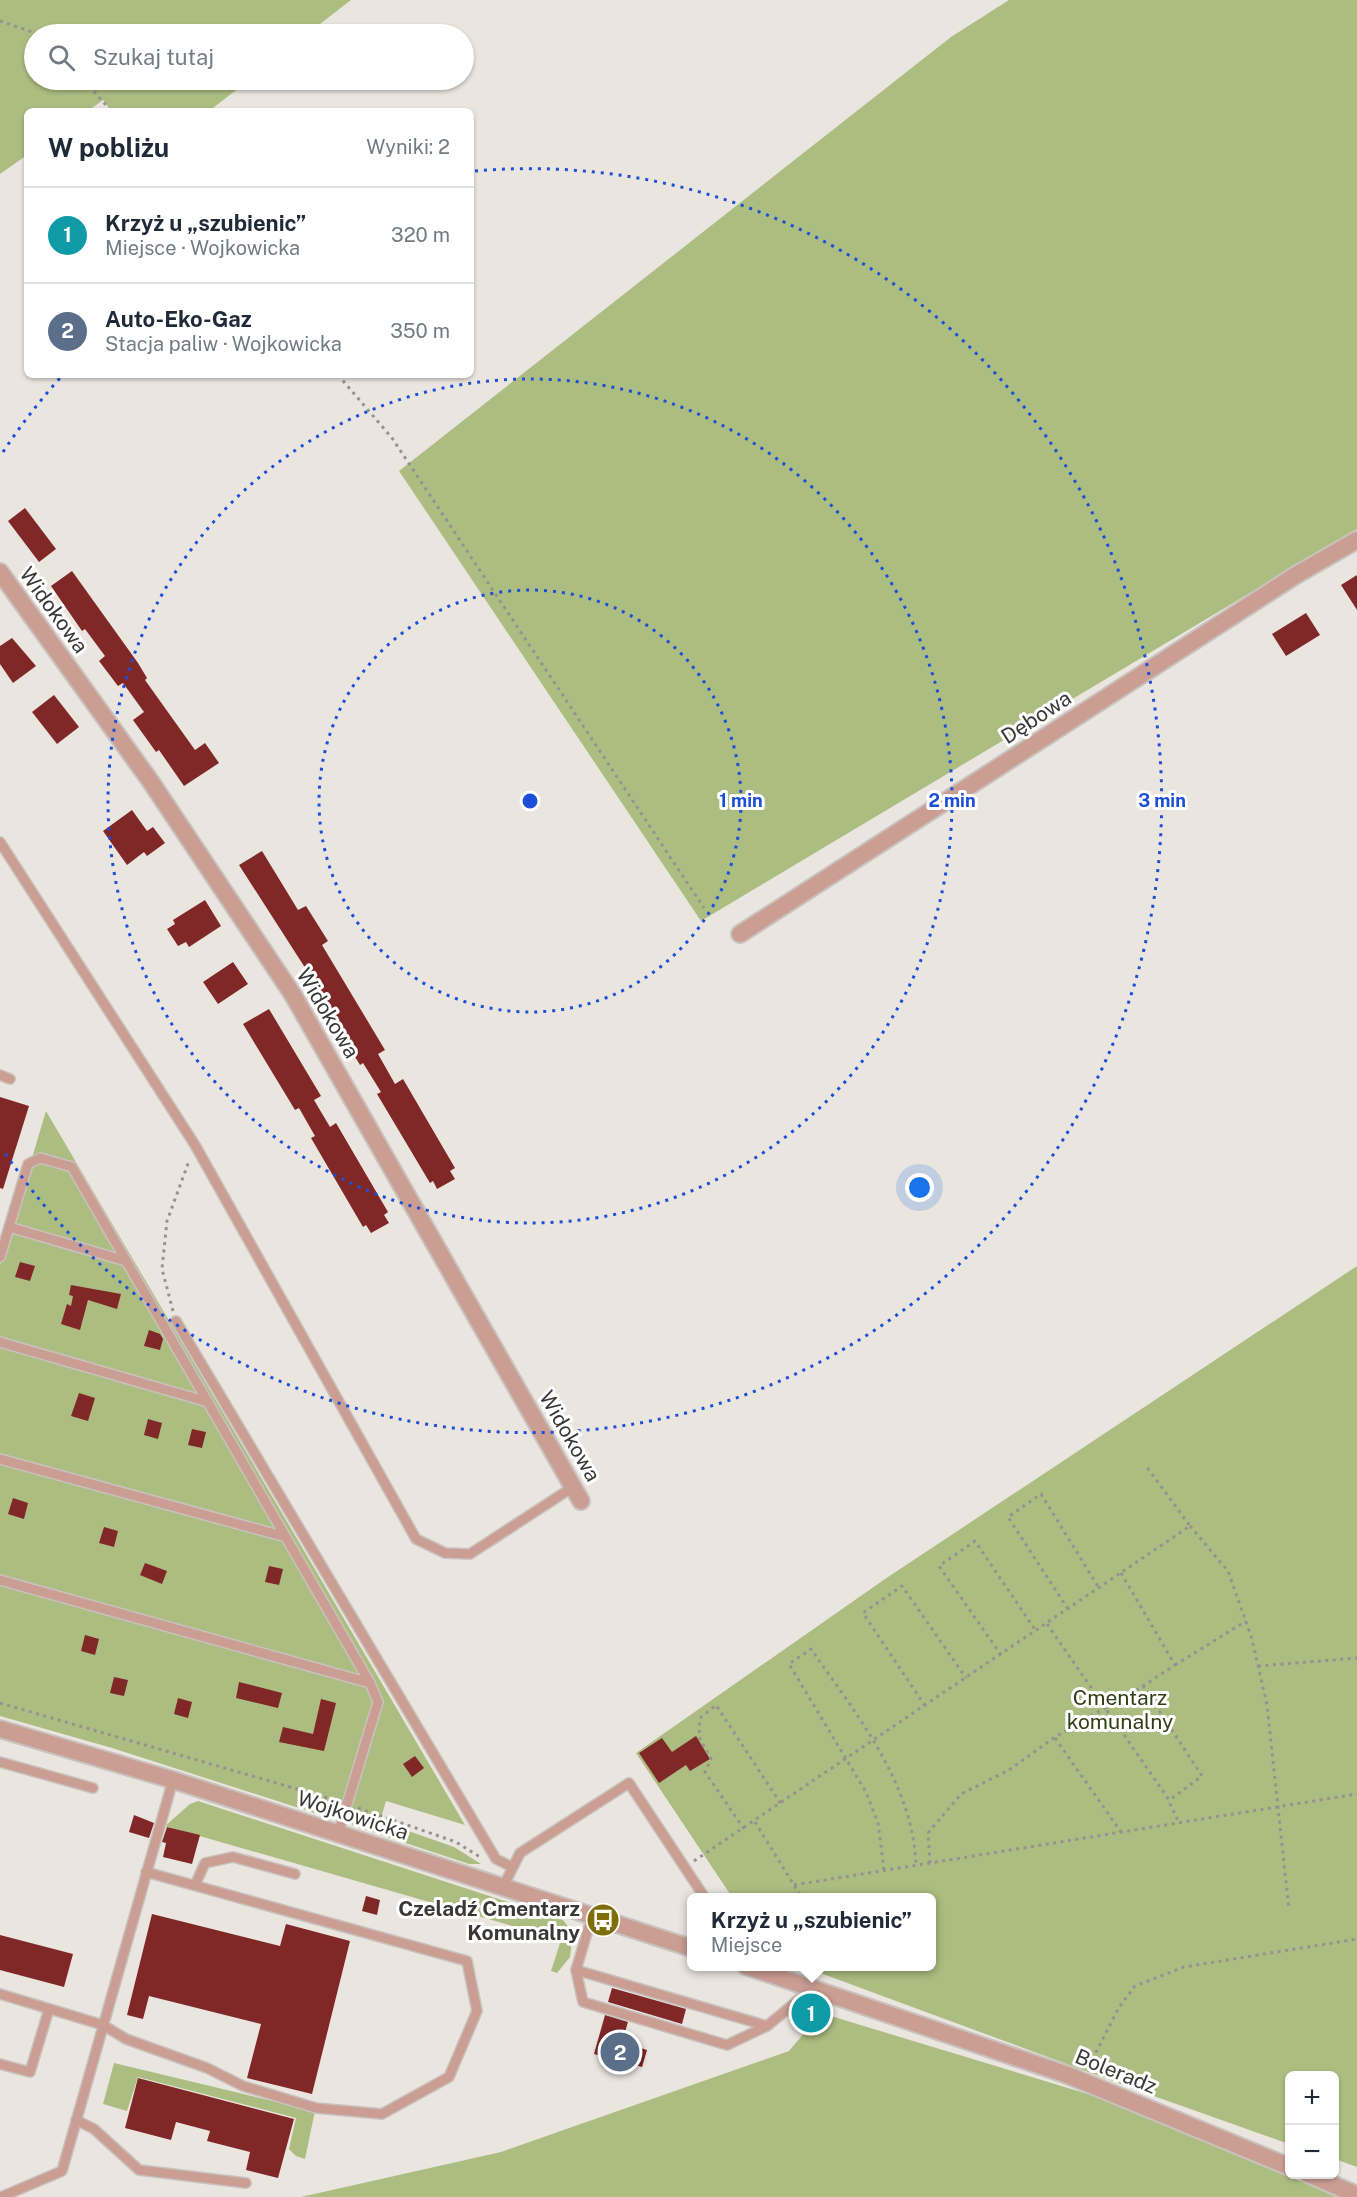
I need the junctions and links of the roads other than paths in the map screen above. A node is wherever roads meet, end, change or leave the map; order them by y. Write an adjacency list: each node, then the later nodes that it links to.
1 (1357, 540): 4 (street, Dębowa)
2 (0, 573): 14 (street, Widokowa)
3 (0, 842): 14 (lane)
4 (740, 934)
5 (0, 1075): 6 (lane)
6 (10, 1079)
7 (9, 1227): 8 (lane); 9 (lane); 9 (lane)
8 (0, 1257)
9 (126, 1261): 12 (lane)
10 (176, 1321): 23 (lane)
11 (0, 1342): 12 (lane)
12 (208, 1402): 15 (lane)
13 (0, 1459): 15 (lane)
14 (577, 1494)
15 (286, 1537): 17 (lane)
16 (0, 1580): 17 (lane)
17 (370, 1683): 22 (lane)
18 (0, 1729): 20 (street, Wojkowicka)
19 (0, 1762): 21 (lane)
20 (173, 1780): 22 (street, Wojkowicka); 24 (lane)
21 (93, 1788)
22 (338, 1834): 27 (street, Wojkowicka)
23 (511, 1869): 27 (lane); 28 (lane)
24 (146, 1872): 26 (lane); 36 (lane)
25 (295, 1874): 26 (lane)
26 (195, 1885): 36 (lane)
27 (503, 1887): 29 (street, Wojkowicka)
28 (702, 1893)
29 (592, 1916): 30 (street, Wojkowicka); 31 (lane)
30 (687, 1947)
31 (576, 1970): 37 (lane); 37 (lane)
32 (761, 1971): 33 (street)
33 (813, 1988): 37 (lane); 40 (street, Boleradz)
34 (0, 1994): 35 (lane)
35 (49, 2009): 36 (lane); 38 (lane)
36 (103, 2025): 39 (lane)
37 (767, 2026)
38 (0, 2064)
39 (76, 2120): 42 (lane); 44 (lane)
40 (1285, 2165)
41 (1318, 2179): 43 (street)
42 (246, 2183)
43 (1357, 2195)
44 (1, 2197)

